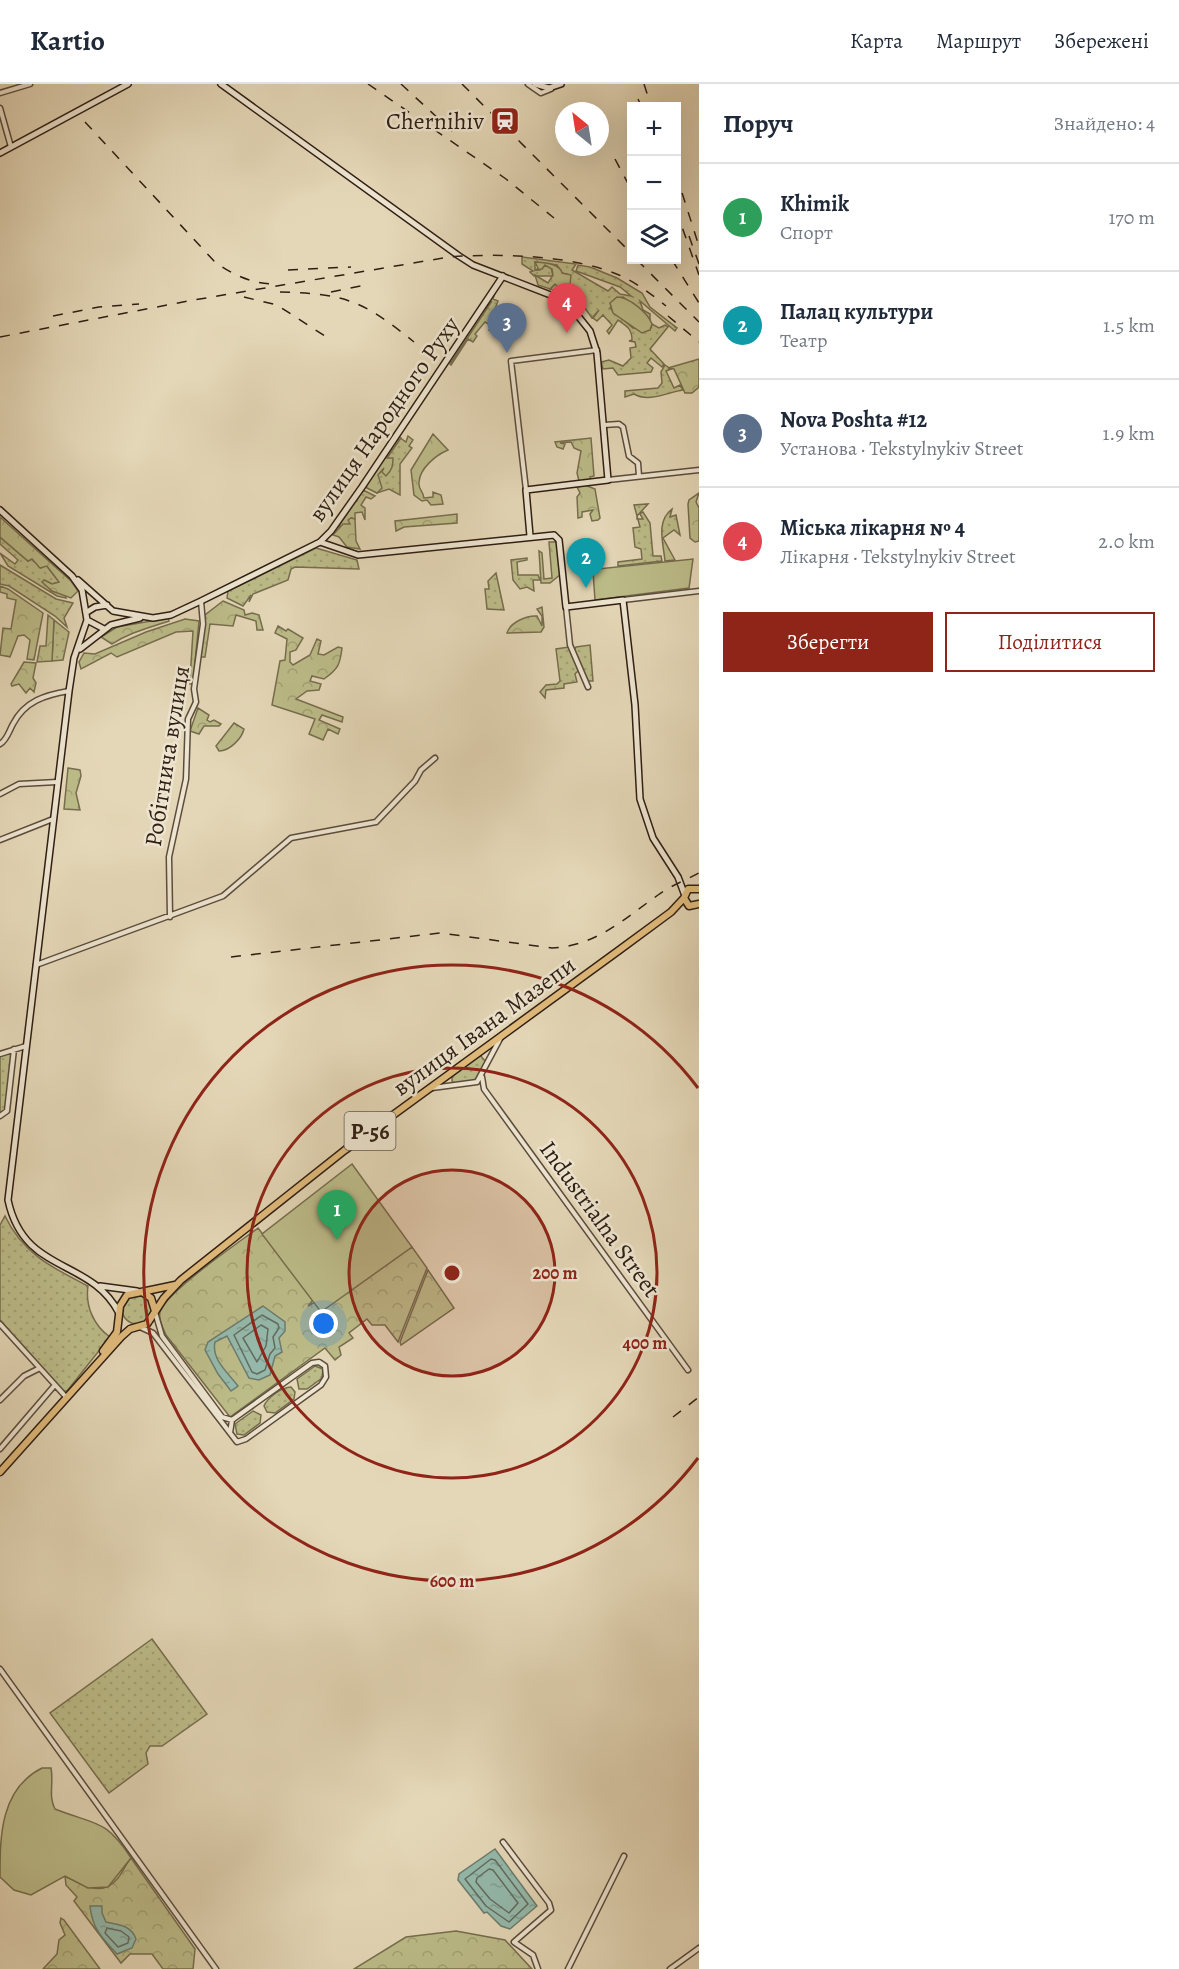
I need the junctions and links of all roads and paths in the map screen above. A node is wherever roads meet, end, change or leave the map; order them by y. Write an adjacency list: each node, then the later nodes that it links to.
1 (30, 84): 6 (street)
2 (128, 84): 10 (street)
3 (221, 84): 12 (street)
4 (528, 84): 7 (street)
5 (561, 84): 7 (street)
6 (15, 85): 8 (street)
7 (535, 86)
8 (0, 93)
9 (0, 108): 10 (street)
10 (11, 147): 11 (street)
11 (0, 153)
12 (503, 276): 13 (street); 21 (street, вулиця Народного Руху)
13 (597, 350): 14 (street); 18 (street)
14 (604, 425): 16 (street); 17 (street)
15 (699, 470): 16 (street)
16 (639, 476): 17 (street)
17 (608, 480): 18 (street)
18 (526, 490): 20 (street)
19 (0, 510): 22 (street)
20 (530, 536): 21 (street); 27 (street)
21 (320, 542): 25 (street, вулиця Народного Руху)
22 (72, 576): 26 (street); 29 (street)
23 (699, 591): 24 (street)
24 (623, 600): 27 (street); 43 (street)
25 (201, 601): 30 (street, вулиця Народного Руху); 47 (street, Робітнича вулиця)
26 (107, 605): 28 (street); 29 (street)
27 (566, 607): 35 (street)
28 (113, 611): 30 (street); 32 (street)
29 (87, 612): 31 (street)
30 (144, 617): 32 (street)
31 (87, 620): 33 (street); 34 (street)
32 (111, 625): 33 (street)
33 (105, 629): 34 (street)
34 (78, 650): 36 (street)
35 (588, 687)
36 (69, 691): 37 (street); 39 (street)
37 (0, 744)
38 (435, 758): 47 (street)
39 (57, 782): 40 (street); 41 (street)
40 (0, 794)
41 (54, 818): 42 (street); 48 (street)
42 (0, 840)
43 (678, 877): 44 (street); 45 (street)
44 (696, 888): 45 (main road, вулиця Івана Мазепи / Р-56)
45 (685, 899): 46 (main road); 49 (main road, вулиця Івана Мазепи / Р-56)
46 (699, 904)
47 (170, 917): 48 (street)
48 (36, 965): 50 (street)
49 (502, 1035): 52 (main road, вулиця Івана Мазепи / Р-56); 54 (street)
50 (26, 1046): 51 (street); 63 (street)
51 (14, 1049): 53 (street); 61 (street)
52 (479, 1052): 54 (street); 55 (main road, вулиця Івана Мазепи / Р-56)
53 (0, 1054)
54 (488, 1062): 56 (street)
55 (449, 1073): 58 (street); 59 (main road, вулиця Івана Мазепи / Р-56)
56 (482, 1077): 57 (street); 60 (street, Industrialna Street)
57 (471, 1085): 58 (street); 60 (street)
58 (458, 1086): 59 (street)
59 (428, 1089): 62 (main road, вулиця Івана Мазепи / Р-56)
60 (484, 1089): 73 (street, Industrialna Street)
61 (0, 1116)
62 (176, 1285): 64 (main road, вулиця Івана Мазепи / Р-56); 65 (main road, вулиця Івана Мазепи / Р-56)
63 (98, 1286): 64 (street); 66 (street)
64 (137, 1291): 65 (main road); 66 (main road, Р-56)
65 (155, 1312): 68 (main road, Р-56); 77 (street)
66 (120, 1314): 68 (main road); 71 (main road, Р-56)
67 (0, 1324): 69 (street)
68 (139, 1327): 71 (main road, Р-56); 78 (street)
69 (6, 1331): 70 (street); 72 (street)
70 (0, 1334)
71 (92, 1367): 75 (main road, Р-56)
72 (38, 1369): 74 (street); 76 (street)
73 (688, 1370)
74 (54, 1386): 75 (street); 79 (street)
75 (66, 1397): 80 (main road, Р-56)
76 (0, 1400)
77 (232, 1420): 78 (street); 78 (street)
78 (230, 1435)
79 (0, 1449)
80 (0, 1472)
81 (0, 1669): 85 (street)
82 (503, 1842): 86 (street)
83 (624, 1856): 87 (street)
84 (699, 1948): 88 (street)
85 (216, 1969)
86 (538, 1969)
87 (568, 1969)
88 (670, 1969)

